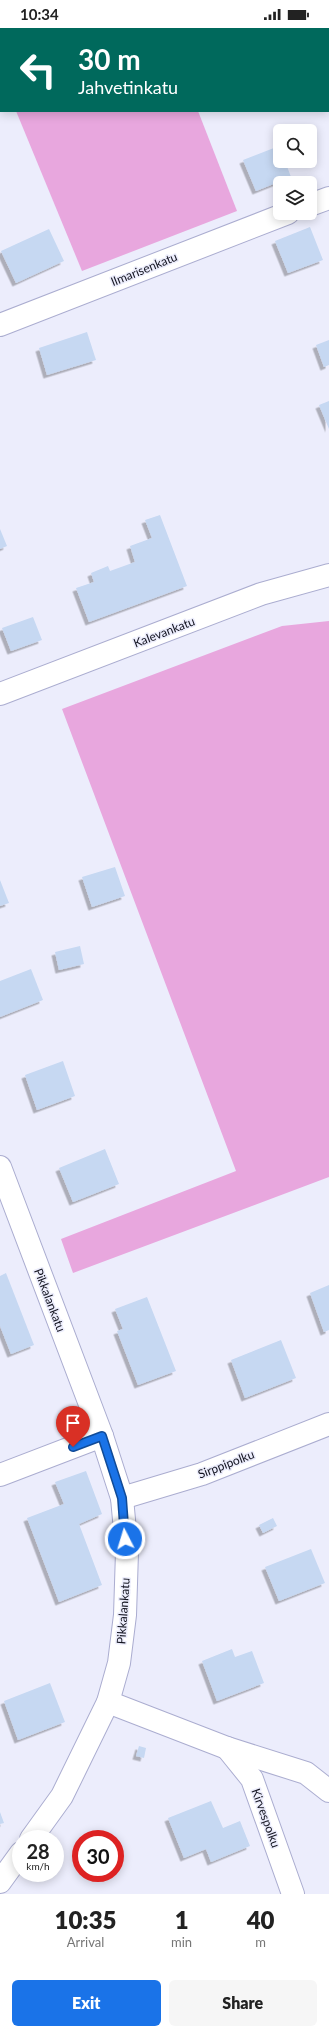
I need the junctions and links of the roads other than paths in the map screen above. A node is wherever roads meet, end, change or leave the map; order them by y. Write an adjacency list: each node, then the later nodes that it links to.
1 (329, 198): 2 (street)
2 (317, 202)
3 (273, 219): 4 (street, Ilmarisenkatu)
4 (0, 325)
5 (329, 575): 6 (street, Kalevankatu)
6 (0, 694)
7 (0, 1167): 9 (street, Pikkalankatu)
8 (329, 1424): 11 (street, Sirppipolku)
9 (102, 1436): 10 (street); 11 (street, Pikkalankatu)
10 (0, 1475)
11 (122, 1498): 12 (street, Pikkalankatu)
12 (108, 1702): 13 (street, Kirvespolku); 15 (street, Pikkalankatu)
13 (227, 1748): 14 (street, Kirvespolku); 18 (street, Kirvespolku)
14 (329, 1791)
15 (37, 1830)
16 (12, 1865): 17 (street)
17 (0, 1882)
18 (293, 1894)

